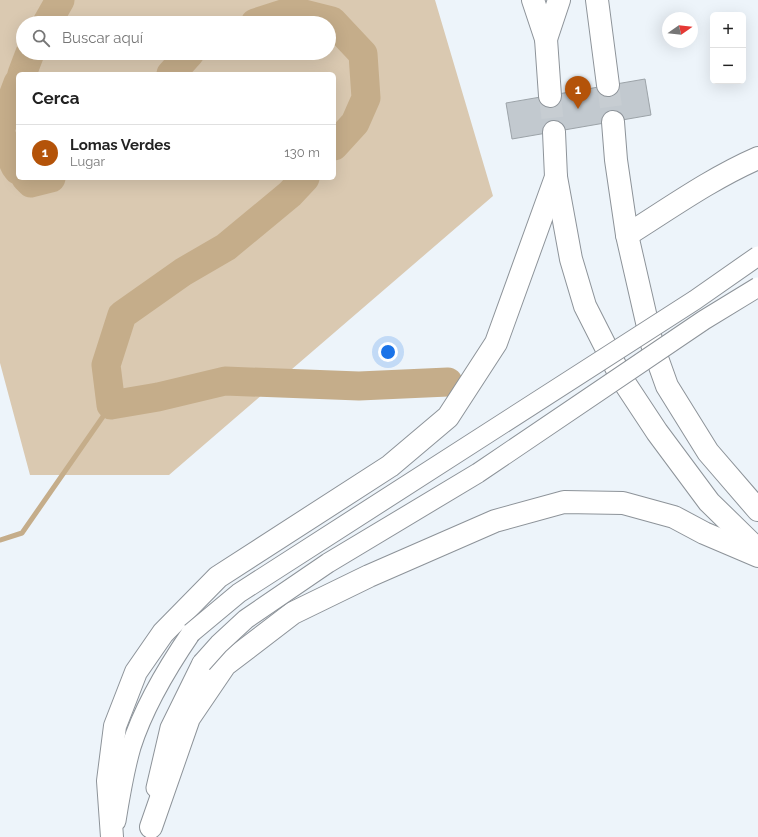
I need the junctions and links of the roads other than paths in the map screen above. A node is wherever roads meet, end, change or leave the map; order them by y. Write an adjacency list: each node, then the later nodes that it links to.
1 (532, 0): 4 (highway)
2 (559, 0): 4 (highway)
3 (599, 5): 5 (highway)
4 (546, 39): 6 (highway)
5 (608, 85)
6 (550, 96)
7 (613, 122): 11 (highway)
8 (554, 132): 10 (highway)
9 (758, 158): 11 (highway)
10 (556, 177): 15 (highway); 18 (highway)
11 (627, 235): 14 (highway)
12 (758, 256): 18 (street, bridge)
13 (758, 287): 17 (street, bridge)
14 (758, 510)
15 (758, 550)
16 (758, 556): 17 (highway)
17 (151, 832)
18 (113, 837)

